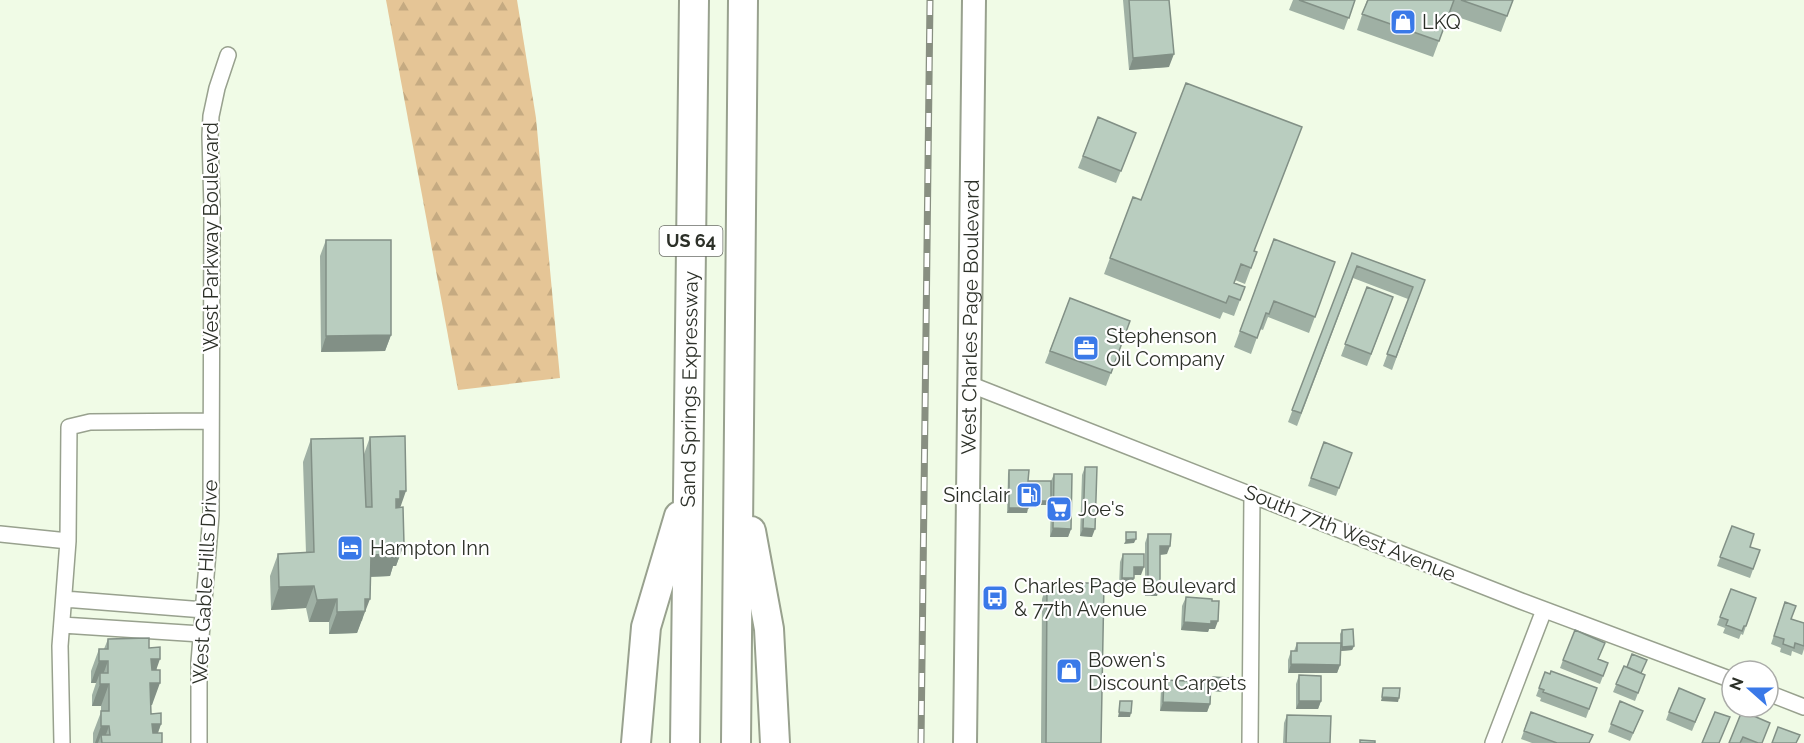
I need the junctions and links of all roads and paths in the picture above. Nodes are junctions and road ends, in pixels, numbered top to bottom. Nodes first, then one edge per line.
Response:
1 (694, 0) edge
2 (743, 0) edge
3 (974, 0) edge
4 (228, 55) dead end
5 (969, 384) junction
6 (211, 421) junction
7 (739, 467) junction
8 (688, 483) junction
9 (1252, 494) junction
10 (0, 534) edge
11 (68, 541) junction
12 (64, 599) junction
13 (204, 610) junction
14 (1544, 610) junction
15 (62, 625) junction
16 (201, 634) junction
17 (1720, 676) edge
18 (1780, 698) edge
19 (1804, 707) edge
20 (62, 743) edge
21 (199, 743) edge
22 (636, 743) edge
23 (685, 743) edge
24 (736, 743) edge
25 (775, 743) edge
26 (965, 743) edge
27 (1250, 743) edge
28 (1493, 743) edge

1 - 8 highway, Sand Springs Expressway / US 64
2 - 7 highway, US 64
3 - 5 main road, West Charles Page Boulevard
4 - 6 street, West Parkway Boulevard
5 - 9 street, South 77th West Avenue
5 - 26 main road, West Charles Page Boulevard
6 - 11 street
6 - 13 street, West Gable Hills Drive
7 - 24 highway, US 64
7 - 25 highway
8 - 22 highway
8 - 23 highway, Sand Springs Expressway / US 64
9 - 14 street, South 77th West Avenue
9 - 27 street
10 - 11 street
11 - 12 street
12 - 13 street
12 - 15 street
13 - 16 street, West Gable Hills Drive
14 - 17 street, South 77th West Avenue
14 - 28 street
15 - 16 street
15 - 20 street
16 - 21 street, West Gable Hills Drive
18 - 19 street

